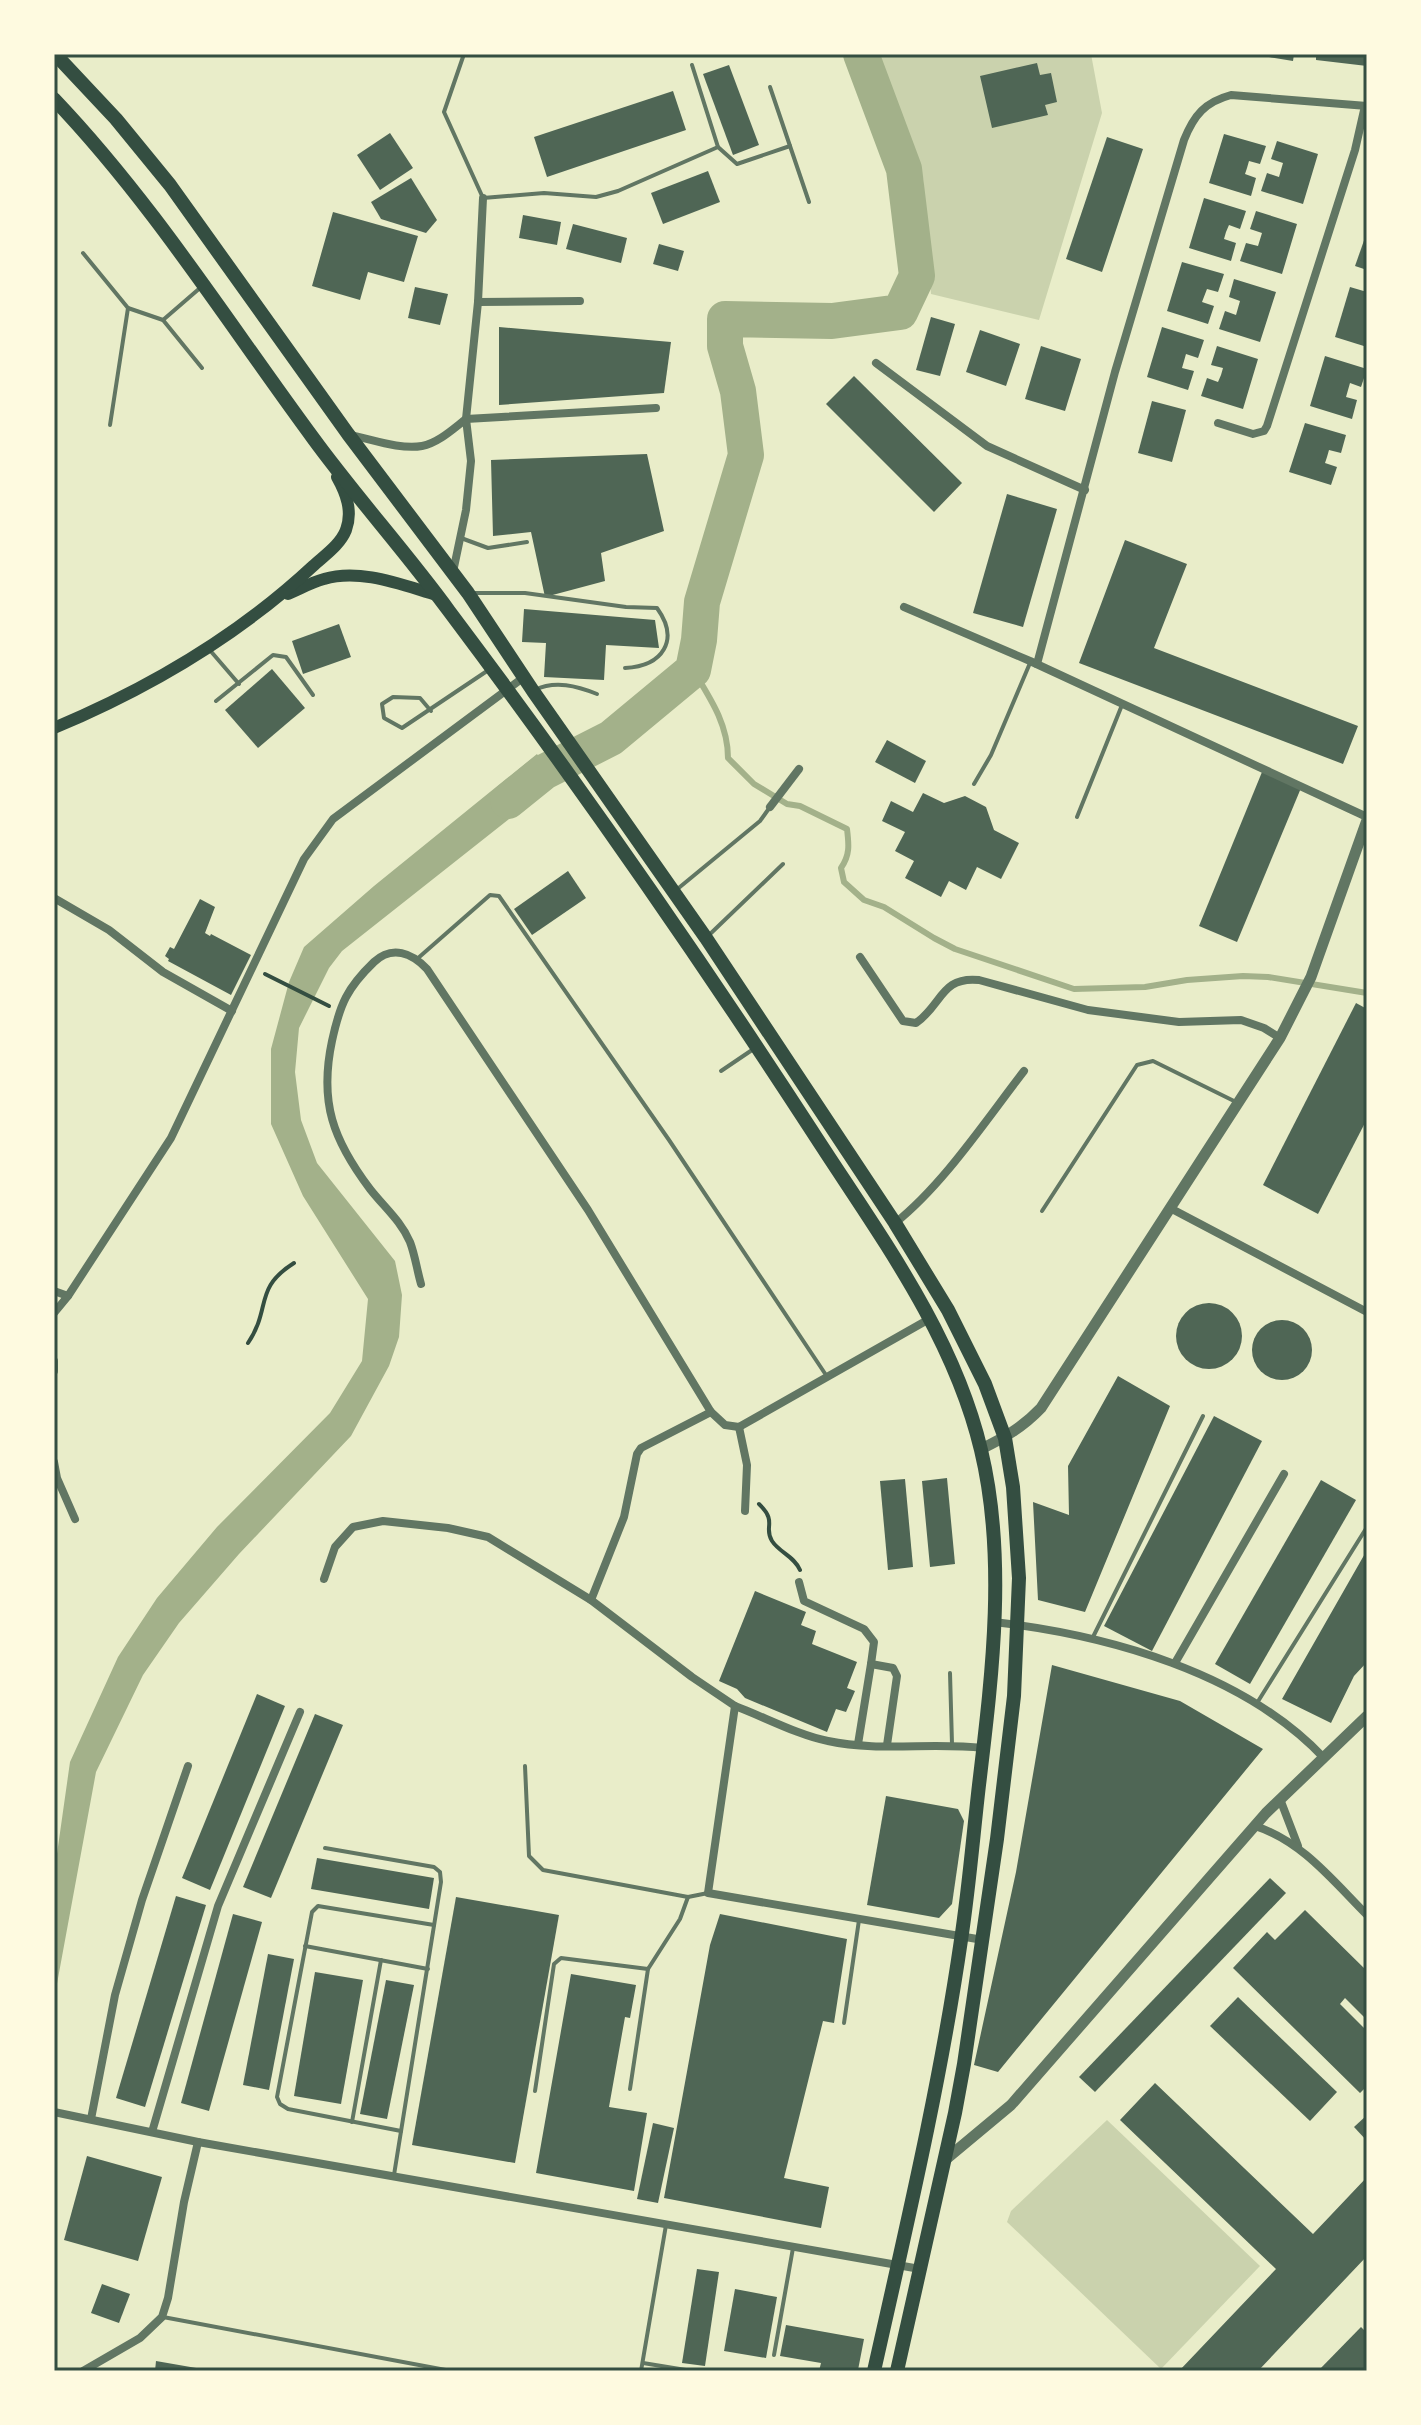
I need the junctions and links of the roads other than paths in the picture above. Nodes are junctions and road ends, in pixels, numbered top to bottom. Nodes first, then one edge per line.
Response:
1 (55, 54) edge
2 (464, 54) edge
3 (692, 65) dead end
4 (770, 87) dead end
5 (54, 99) edge
6 (1366, 106) edge
7 (790, 146) junction
8 (718, 147) junction
9 (483, 198) junction
10 (809, 202) dead end
11 (83, 253) dead end
12 (205, 284) junction
13 (580, 301) dead end
14 (478, 302) junction
15 (128, 308) junction
16 (163, 320) junction
17 (876, 363) dead end
18 (202, 368) dead end
19 (656, 408) dead end
20 (466, 419) junction
21 (1218, 423) dead end
22 (110, 425) dead end
23 (348, 434) junction
24 (314, 440) junction
25 (1085, 490) junction
26 (461, 538) junction
27 (527, 542) dead end
28 (453, 572) junction
29 (468, 593) junction
30 (437, 595) junction
31 (278, 599) junction
32 (904, 607) dead end
33 (207, 646) junction
34 (1034, 662) junction
35 (492, 668) junction
36 (625, 668) dead end
37 (524, 677) junction
38 (239, 684) junction
39 (508, 690) junction
40 (533, 691) junction
41 (597, 694) dead end
42 (313, 695) dead end
43 (216, 701) dead end
44 (1123, 703) junction
45 (431, 711) junction
46 (54, 728) edge
47 (799, 769) dead end
48 (974, 784) dead end
49 (770, 807) joint
50 (1077, 817) dead end
51 (1367, 818) edge
52 (783, 864) dead end
53 (673, 892) junction
54 (54, 898) edge
55 (706, 938) junction
56 (860, 957) dead end
57 (417, 959) junction
58 (232, 1011) junction
59 (1280, 1038) junction
60 (757, 1047) junction
61 (721, 1071) dead end
62 (1024, 1071) dead end
63 (1238, 1103) junction
64 (1170, 1208) junction
65 (1042, 1211) dead end
66 (895, 1223) junction
67 (421, 1284) dead end
68 (54, 1291) edge
69 (68, 1296) junction
70 (1367, 1312) edge
71 (54, 1313) edge
72 (931, 1318) junction
73 (54, 1361) edge
74 (54, 1371) edge
75 (827, 1377) junction
76 (711, 1412) junction
77 (1203, 1416) dead end
78 (739, 1427) junction
79 (1005, 1438) junction
80 (981, 1449) junction
81 (54, 1462) edge
82 (1284, 1474) dead end
83 (745, 1511) dead end
84 (75, 1519) dead end
85 (1367, 1527) edge
86 (324, 1579) dead end
87 (799, 1582) road end
88 (591, 1600) junction
89 (994, 1622) junction
90 (1018, 1625) junction
91 (1092, 1639) junction
92 (1175, 1663) junction
93 (871, 1664) junction
94 (950, 1673) dead end
95 (1257, 1703) junction
96 (735, 1706) junction
97 (300, 1712) dead end
98 (1367, 1716) edge
99 (858, 1744) junction
100 (952, 1744) junction
101 (887, 1745) junction
102 (983, 1748) junction
103 (1324, 1758) junction
104 (188, 1766) dead end
105 (525, 1766) dead end
106 (1280, 1799) junction
107 (1255, 1826) junction
108 (1298, 1847) junction
109 (325, 1848) dead end
110 (708, 1893) junction
111 (688, 1897) junction
112 (1367, 1915) edge
113 (859, 1920) junction
114 (434, 1925) junction
115 (962, 1938) junction
116 (983, 1940) junction
117 (305, 1946) junction
118 (381, 1960) junction
119 (428, 1969) junction
120 (648, 1969) junction
121 (844, 2023) dead end
122 (630, 2089) dead end
123 (535, 2091) dead end
124 (54, 2112) edge
125 (91, 2119) junction
126 (352, 2122) junction
127 (401, 2131) junction
128 (152, 2132) junction
129 (198, 2142) junction
130 (945, 2160) junction
131 (394, 2176) junction
132 (667, 2223) junction
133 (794, 2245) junction
134 (898, 2265) junction
135 (920, 2269) junction
136 (162, 2317) junction
137 (774, 2355) dead end
138 (643, 2363) junction
139 (83, 2371) edge
140 (451, 2371) edge
141 (641, 2371) edge
142 (692, 2371) edge
143 (874, 2371) edge
144 (897, 2371) edge

1 - 23 main road
2 - 9 lane
3 - 8 lane
4 - 7 lane
5 - 12 main road
6 - 21 street
6 - 25 street
7 - 8 lane
7 - 10 lane
8 - 9 lane
9 - 14 street
11 - 15 lane
12 - 16 lane
12 - 24 main road
13 - 14 street
14 - 20 street
15 - 16 lane
15 - 22 lane
16 - 18 lane
17 - 25 street
19 - 20 street
20 - 23 street
20 - 26 street
23 - 28 main road
24 - 30 main road
24 - 31 main road
25 - 34 street
26 - 27 lane
26 - 28 street
28 - 29 main road
29 - 36 lane
29 - 37 main road
30 - 31 main road
30 - 35 main road
31 - 33 main road
32 - 34 street
33 - 38 lane
33 - 46 main road
34 - 44 street
34 - 48 lane
35 - 39 main road
35 - 45 lane
37 - 39 street
37 - 40 main road
38 - 42 lane
38 - 43 lane
39 - 58 street
39 - 60 main road
40 - 41 lane
40 - 53 main road
44 - 50 lane
44 - 51 street
45 - 45 lane
47 - 49 street
49 - 53 lane
51 - 59 street
52 - 55 lane
53 - 55 main road
54 - 58 street
55 - 66 main road
56 - 59 street
57 - 67 street
57 - 75 lane
57 - 76 street
58 - 69 street
59 - 63 street
60 - 61 lane
60 - 72 main road
62 - 66 street
63 - 64 street
63 - 65 lane
64 - 70 street
64 - 79 street
66 - 79 main road
68 - 69 street
69 - 71 street
72 - 75 street
72 - 80 main road
73 - 74 street
75 - 78 street
76 - 78 street
76 - 88 street
77 - 91 lane
78 - 83 street
79 - 80 street
79 - 90 main road
80 - 89 main road
81 - 84 street
82 - 92 street
85 - 95 lane
86 - 88 street
87 - 93 street
88 - 96 street
89 - 90 street
89 - 102 main road
90 - 91 street
90 - 116 main road
91 - 92 street
92 - 95 street
93 - 99 street
93 - 101 street
94 - 100 lane
95 - 103 street
96 - 99 street
96 - 110 street
97 - 128 street
98 - 103 street
99 - 101 street
100 - 101 street
100 - 102 street
102 - 115 main road
103 - 106 street
104 - 125 street
105 - 111 lane
106 - 107 street
106 - 108 street
107 - 108 street
107 - 130 street
108 - 112 street
109 - 114 lane
110 - 111 lane
110 - 113 street
111 - 120 lane
113 - 115 street
113 - 121 lane
114 - 117 lane
114 - 119 lane
115 - 116 street
115 - 134 main road
116 - 130 main road
117 - 118 lane
117 - 126 lane
118 - 119 lane
118 - 126 lane
119 - 127 lane
120 - 122 lane
120 - 123 lane
124 - 125 street
125 - 128 street
126 - 127 lane
127 - 131 lane
128 - 129 street
129 - 131 street
129 - 136 street
130 - 135 main road
131 - 132 street
132 - 133 street
132 - 138 lane
133 - 134 street
133 - 137 lane
134 - 135 street
134 - 143 main road
135 - 144 main road
136 - 139 street
136 - 140 lane
138 - 141 lane
138 - 142 lane

